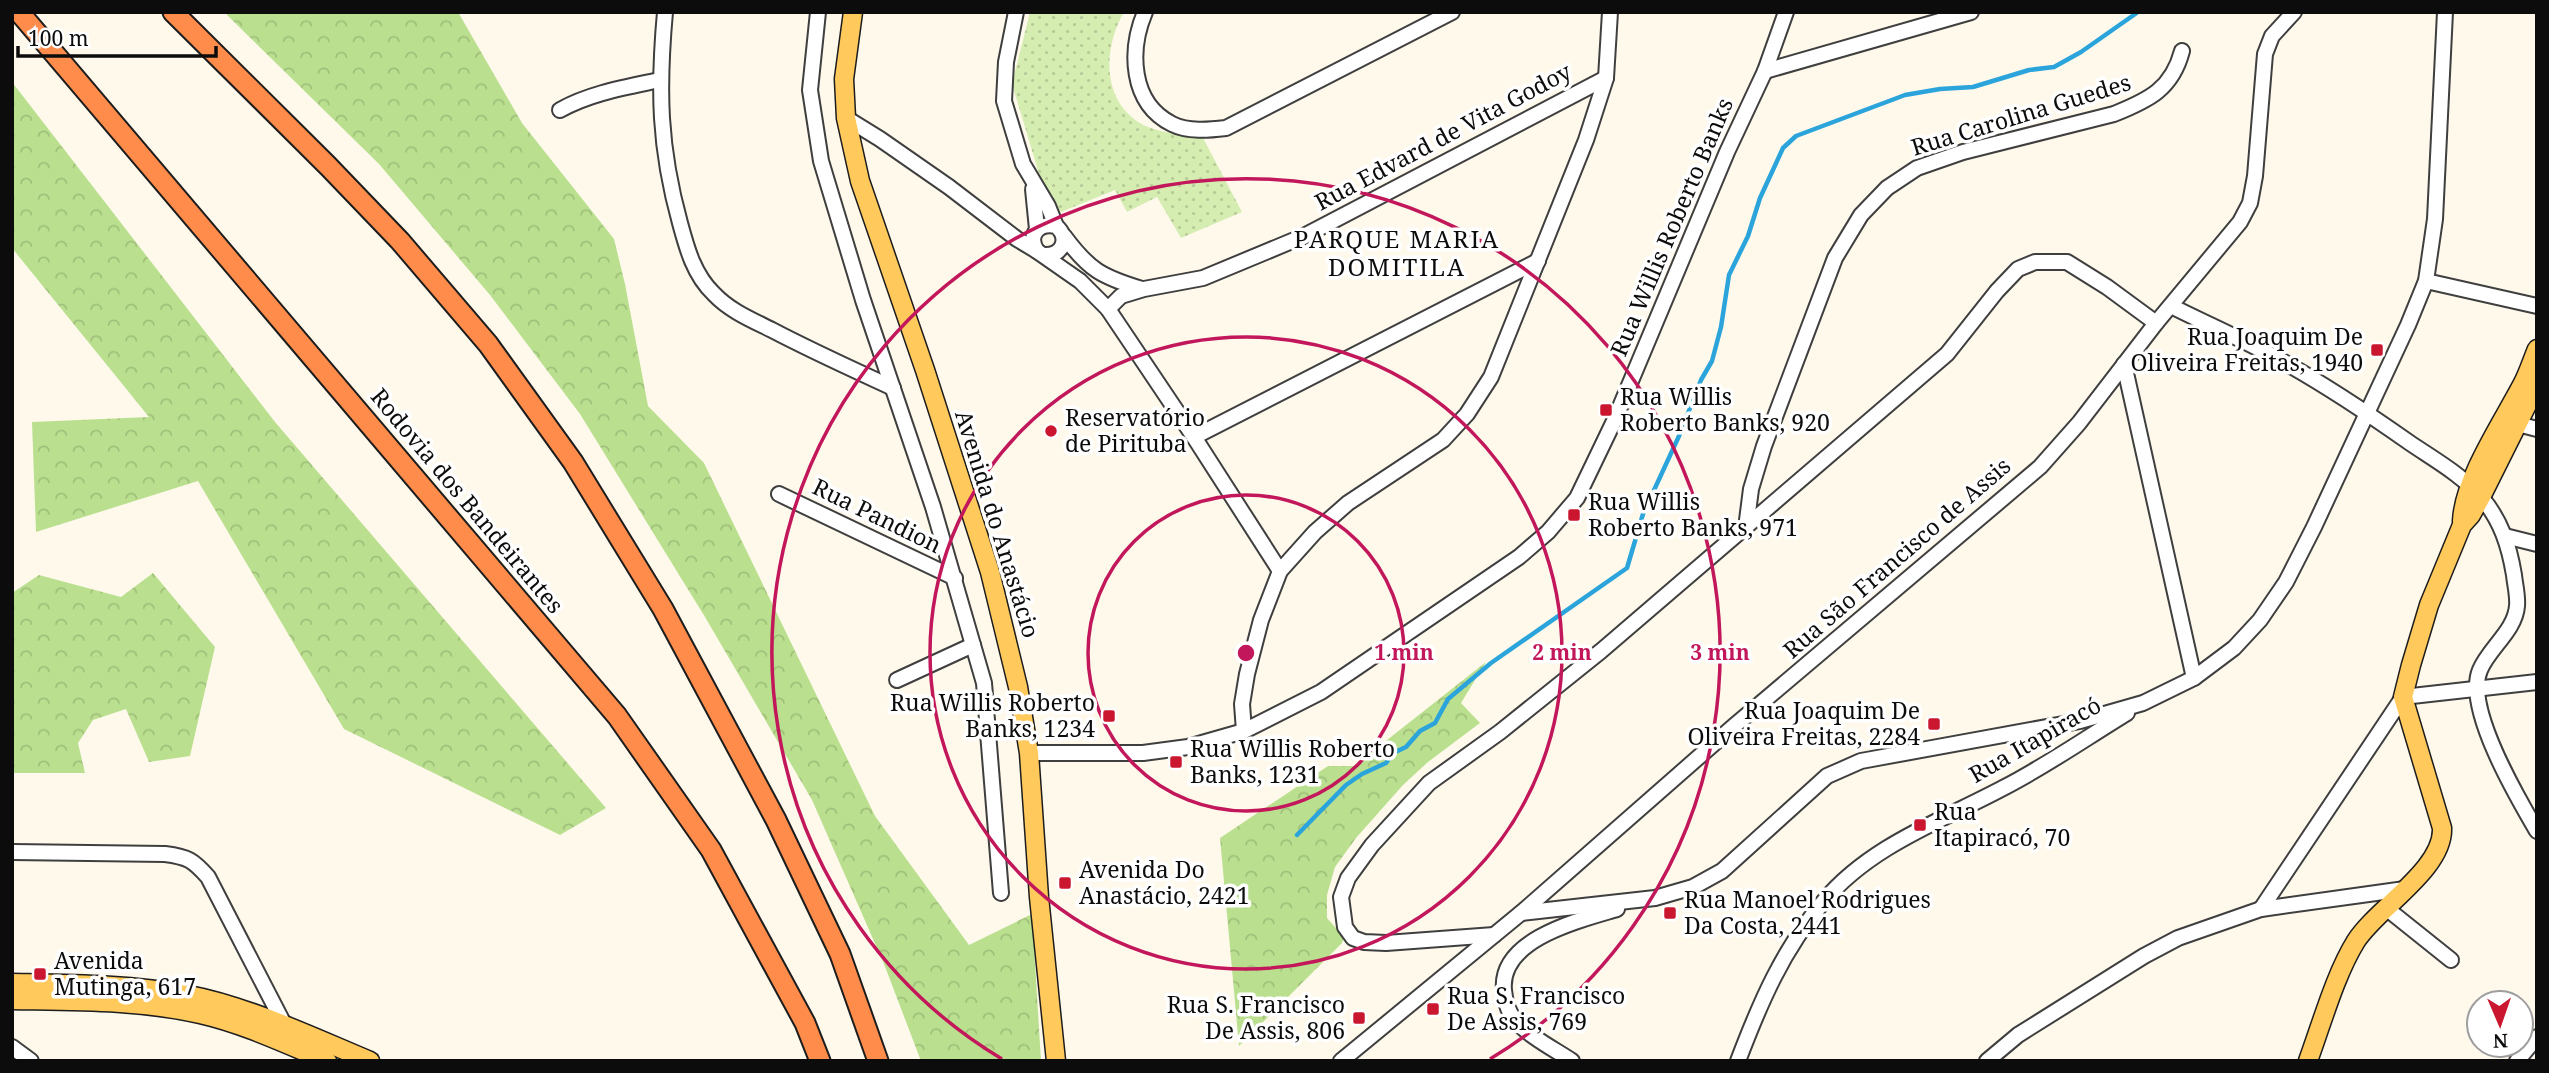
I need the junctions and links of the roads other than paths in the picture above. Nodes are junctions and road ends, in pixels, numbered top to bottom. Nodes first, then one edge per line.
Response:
1 (19, 12) edge
2 (173, 12) edge
3 (665, 12) edge
4 (818, 12) edge
5 (853, 12) edge
6 (1016, 12) edge
7 (1145, 12) edge
8 (1452, 12) edge
9 (1610, 12) edge
10 (1786, 12) edge
11 (1971, 12) edge
12 (2294, 12) edge
13 (2445, 12) edge
14 (2182, 51) dead end
15 (1765, 71) junction
16 (1606, 78) junction
17 (660, 80) junction
18 (560, 110) dead end
19 (846, 118) junction
20 (1032, 181) junction
21 (1001, 225) junction
22 (1036, 231) junction
23 (1060, 231) junction
24 (1041, 253) junction
25 (1538, 261) junction
26 (1093, 270) junction
27 (2426, 281) junction
28 (1144, 289) junction
29 (1096, 295) junction
30 (2171, 306) junction
31 (2537, 306) edge
32 (1108, 309) junction
33 (2156, 323) junction
34 (2537, 349) edge
35 (2124, 364) junction
36 (2537, 386) edge
37 (893, 388) junction
38 (2368, 413) junction
39 (2509, 422) junction
40 (2537, 429) edge
41 (1194, 438) junction
42 (2476, 492) junction
43 (779, 494) dead end
44 (1746, 528) junction
45 (2505, 536) junction
46 (2537, 544) edge
47 (1280, 571) junction
48 (955, 578) junction
49 (974, 645) junction
50 (2194, 678) junction
51 (897, 680) dead end
52 (2537, 682) edge
53 (2475, 688) junction
54 (2403, 697) junction
55 (2143, 703) junction
56 (1244, 731) junction
57 (1028, 753) junction
58 (2537, 831) edge
59 (12, 852) edge
60 (2405, 889) junction
61 (1001, 893) dead end
62 (1655, 898) junction
63 (2386, 908) junction
64 (2261, 909) junction
65 (1521, 913) junction
66 (1494, 935) junction
67 (2451, 960) dead end
68 (12, 983) edge
69 (12, 1000) edge
70 (286, 1027) junction
71 (2537, 1037) edge
72 (12, 1047) edge
73 (303, 1056) edge
74 (31, 1061) edge
75 (327, 1061) edge
76 (370, 1061) edge
77 (820, 1061) edge
78 (878, 1061) edge
79 (1056, 1061) edge
80 (1341, 1061) edge
81 (1572, 1061) edge
82 (1738, 1061) edge
83 (1987, 1061) edge
84 (2308, 1061) edge
85 (2517, 1061) edge

1 - 77 highway, Rodovia dos Bandeirantes
2 - 78 highway
3 - 17 street
4 - 37 street
5 - 19 main road, Avenida do Anastácio
6 - 20 street
7 - 8 street
9 - 16 street
10 - 15 street, Rua Willis Roberto Banks
11 - 15 street
12 - 30 street, Rua São Francisco de Assis
13 - 27 street
14 - 44 street, Rua Carolina Guedes
15 - 56 street, Rua Willis Roberto Banks
16 - 25 street
16 - 28 street, Rua Edvard de Vita Godoy
17 - 18 street
17 - 37 street
19 - 21 street
19 - 57 main road, Avenida do Anastácio
20 - 22 street
20 - 23 street, Rua Edvard de Vita Godoy
21 - 22 street
21 - 24 street
22 - 23 street
22 - 24 street
23 - 24 street
23 - 26 street, Rua Edvard de Vita Godoy
24 - 29 street
25 - 41 street
25 - 47 street
26 - 28 street, Rua Edvard de Vita Godoy
26 - 29 street
27 - 31 street
27 - 38 street
28 - 32 street, Rua Edvard de Vita Godoy
29 - 32 street
30 - 33 street, Rua São Francisco de Assis
30 - 38 street
32 - 41 street
33 - 35 street, Rua São Francisco de Assis
33 - 44 street
34 - 39 main road
35 - 50 street
35 - 65 street, Rua São Francisco de Assis
36 - 39 main road
37 - 48 street
38 - 42 street
38 - 50 street
39 - 40 street
39 - 42 main road
41 - 47 street
42 - 45 street
42 - 54 main road
43 - 48 street, Rua Pandion
44 - 66 street
45 - 46 street
45 - 53 street
47 - 56 street
48 - 49 street
49 - 51 street
49 - 61 street
50 - 55 street
52 - 53 street
53 - 54 street
53 - 58 street
54 - 60 main road
54 - 64 street
55 - 62 street
55 - 82 street, Rua Itapiracó
56 - 57 street, Rua Willis Roberto Banks
57 - 79 main road, Avenida do Anastácio
59 - 70 street
60 - 63 main road
60 - 64 street
62 - 65 street
62 - 81 street
63 - 67 street
63 - 84 main road
64 - 83 street
65 - 66 street, Rua São Francisco de Assis
66 - 80 street, Rua São Francisco de Assis
68 - 70 main road
69 - 73 main road
70 - 73 street
70 - 76 main road
71 - 85 street
72 - 74 street
73 - 75 main road

